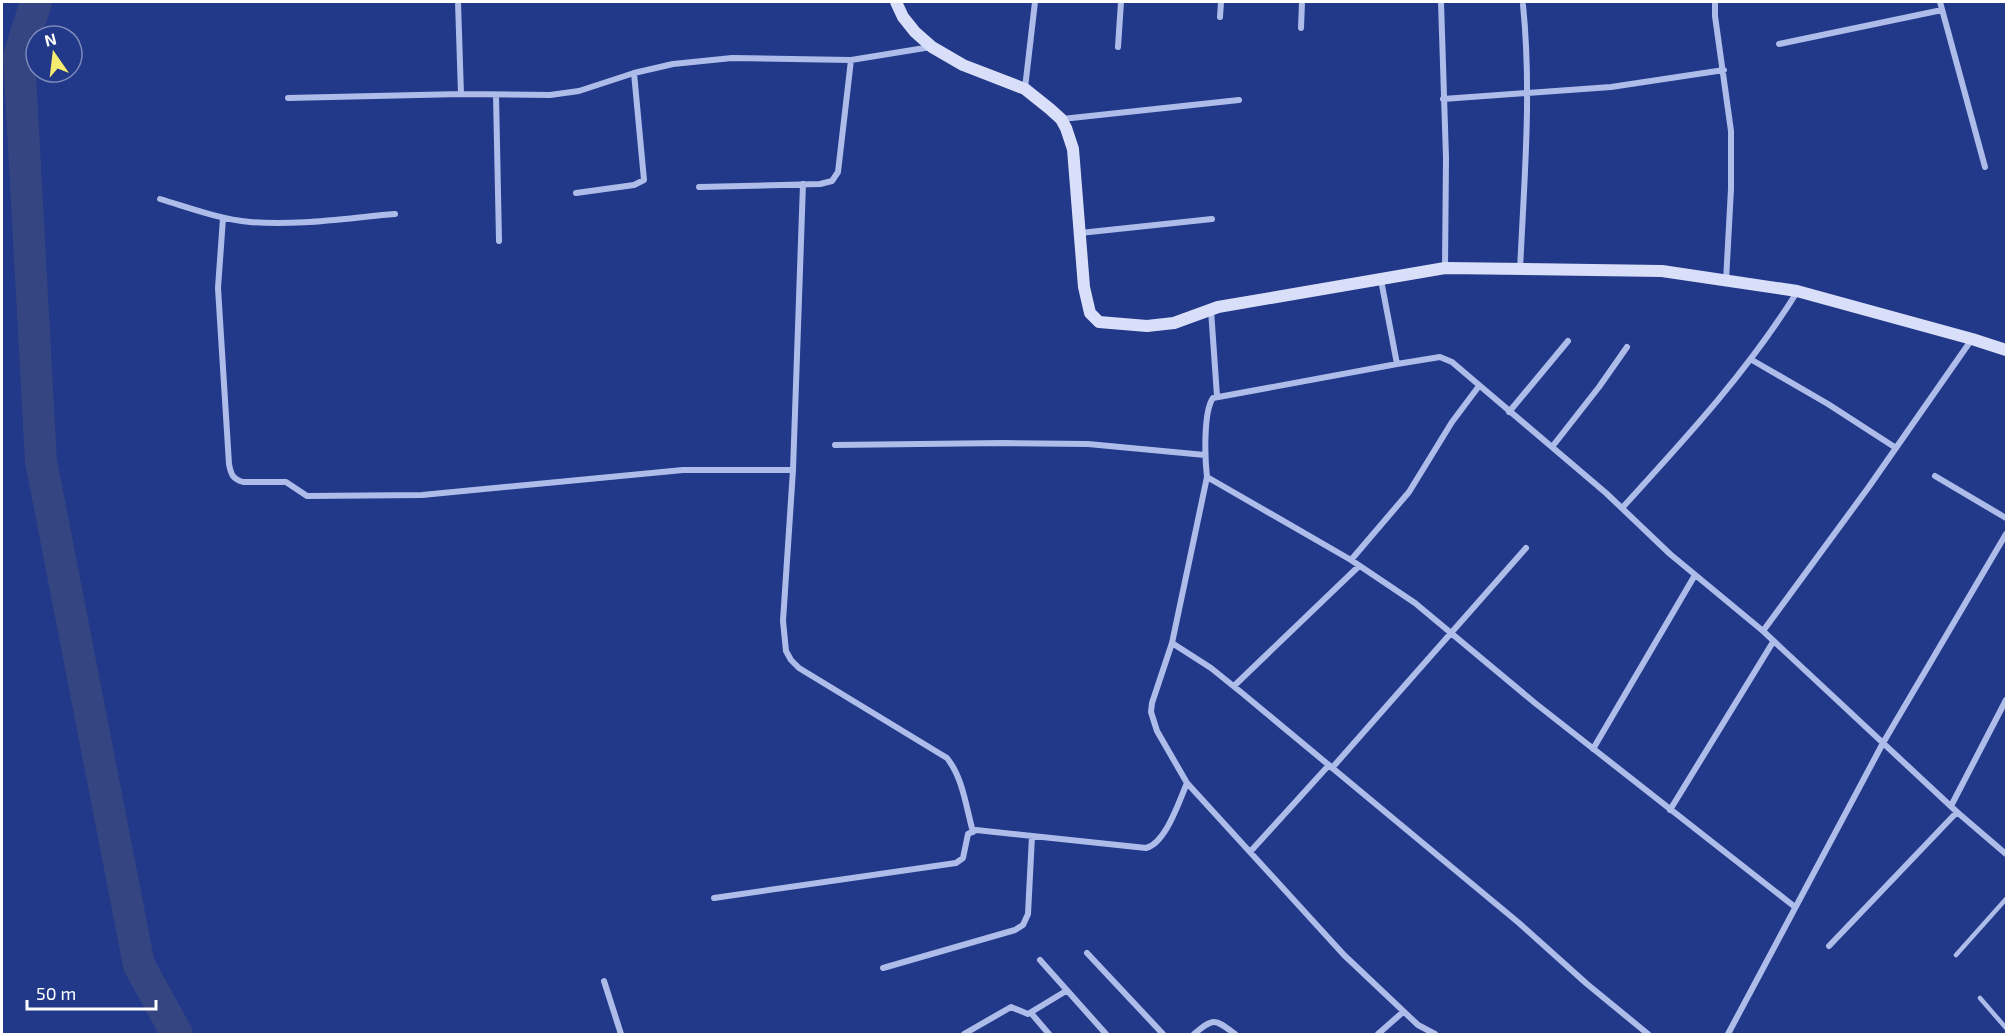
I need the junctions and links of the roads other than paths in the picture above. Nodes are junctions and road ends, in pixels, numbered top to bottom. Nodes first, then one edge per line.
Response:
1 (458, 2) edge
2 (896, 2) edge
3 (1035, 2) edge
4 (1121, 2) edge
5 (1221, 2) edge
6 (1302, 2) edge
7 (1441, 2) edge
8 (1715, 2) edge
9 (1940, 2) edge
10 (1523, 5) dead end
11 (1942, 10) junction
12 (1220, 16) dead end
13 (1301, 28) dead end
14 (1779, 44) dead end
15 (932, 47) junction
16 (1118, 47) dead end
17 (851, 60) junction
18 (1724, 70) junction
19 (634, 73) junction
20 (1024, 89) junction
21 (1527, 93) junction
22 (461, 94) junction
23 (496, 95) junction
24 (288, 98) dead end
25 (1443, 99) junction
26 (1239, 100) dead end
27 (1061, 119) junction
28 (1984, 166) dead end
29 (803, 184) junction
30 (699, 187) dead end
31 (576, 193) dead end
32 (160, 199) dead end
33 (394, 214) dead end
34 (223, 218) junction
35 (1212, 219) dead end
36 (1080, 233) junction
37 (500, 241) dead end
38 (1445, 268) junction
39 (1520, 270) junction
40 (1381, 279) junction
41 (1726, 281) junction
42 (1797, 291) junction
43 (1211, 310) junction
44 (1972, 339) junction
45 (1568, 341) dead end
46 (1627, 347) dead end
47 (2007, 350) edge
48 (1752, 360) junction
49 (1397, 364) junction
50 (1479, 386) junction
51 (1216, 396) junction
52 (1509, 412) junction
53 (835, 445) dead end
54 (1551, 447) junction
55 (1896, 448) junction
56 (1205, 456) junction
57 (793, 470) junction
58 (1935, 476) dead end
59 (1207, 477) junction
60 (1622, 508) junction
61 (2007, 518) edge
62 (2007, 534) edge
63 (1526, 548) dead end
64 (1351, 560) junction
65 (1359, 566) junction
66 (1695, 575) junction
67 (1763, 631) junction
68 (1452, 633) junction
69 (1773, 642) junction
70 (1172, 643) junction
71 (1234, 686) junction
72 (2007, 699) edge
73 (1883, 743) junction
74 (1593, 749) junction
75 (1330, 766) junction
76 (1188, 783) junction
77 (1951, 806) junction
78 (1670, 810) junction
79 (1957, 812) junction
80 (973, 832) junction
81 (1032, 836) junction
82 (1250, 852) junction
83 (2007, 854) edge
84 (714, 898) dead end
85 (2007, 899) edge
86 (1795, 907) junction
87 (1829, 946) dead end
88 (1087, 953) dead end
89 (1956, 955) dead end
90 (1040, 960) dead end
91 (883, 968) dead end
92 (604, 981) dead end
93 (1066, 991) junction
94 (1980, 998) dead end
95 (1403, 1012) junction
96 (1031, 1013) junction
97 (2007, 1028) edge
98 (621, 1035) edge
99 (964, 1035) edge
100 (1049, 1035) edge
101 (1106, 1035) edge
102 (1163, 1035) edge
103 (1194, 1035) edge
104 (1235, 1035) edge
105 (1378, 1035) edge
106 (1435, 1035) edge
107 (1648, 1035) edge
108 (1728, 1035) edge

1 - 22 street
2 - 15 street
3 - 20 street
4 - 16 street
5 - 12 street
6 - 13 street
7 - 25 street
8 - 18 street
9 - 11 street
10 - 21 street
11 - 14 street
11 - 28 street
15 - 17 street
15 - 20 street
17 - 19 street
17 - 29 street
18 - 21 street
18 - 41 street
19 - 23 street
19 - 31 street
20 - 27 street
21 - 25 street
21 - 39 street
22 - 23 street
22 - 24 street
23 - 37 street
25 - 38 street
26 - 27 street
27 - 36 street
29 - 30 street
29 - 57 street
32 - 34 street
33 - 34 street
34 - 57 street
35 - 36 street
36 - 43 street
38 - 39 street
38 - 40 street
39 - 41 street
40 - 43 street
40 - 49 street
41 - 42 street
42 - 44 street
42 - 48 street
43 - 51 street
44 - 47 street
44 - 55 street
45 - 52 street
46 - 54 street
48 - 55 street
48 - 60 street
49 - 50 street
49 - 51 street
50 - 52 street
50 - 64 street
51 - 56 street
52 - 54 street
53 - 56 street
54 - 60 street
55 - 67 street
56 - 59 street
57 - 80 street
58 - 61 street
59 - 64 street
59 - 70 street
60 - 66 street
62 - 73 street
63 - 68 street
64 - 65 street
65 - 68 street
65 - 71 street
66 - 67 street
66 - 74 street
67 - 69 street
68 - 74 street
68 - 75 street
69 - 73 street
69 - 78 street
70 - 71 street
70 - 76 street
71 - 75 street
72 - 77 street
73 - 77 street
73 - 86 street
74 - 78 street
75 - 82 street
75 - 107 street
76 - 81 street
76 - 82 street
77 - 79 street
78 - 86 street
79 - 83 street
79 - 87 street
80 - 81 street
80 - 84 street
81 - 91 street
82 - 95 street
85 - 89 lane
86 - 108 street
88 - 102 street
90 - 93 street
92 - 98 street
93 - 96 street
93 - 101 street
94 - 97 lane
95 - 105 street
95 - 106 street
96 - 99 street
96 - 100 street
103 - 104 street

